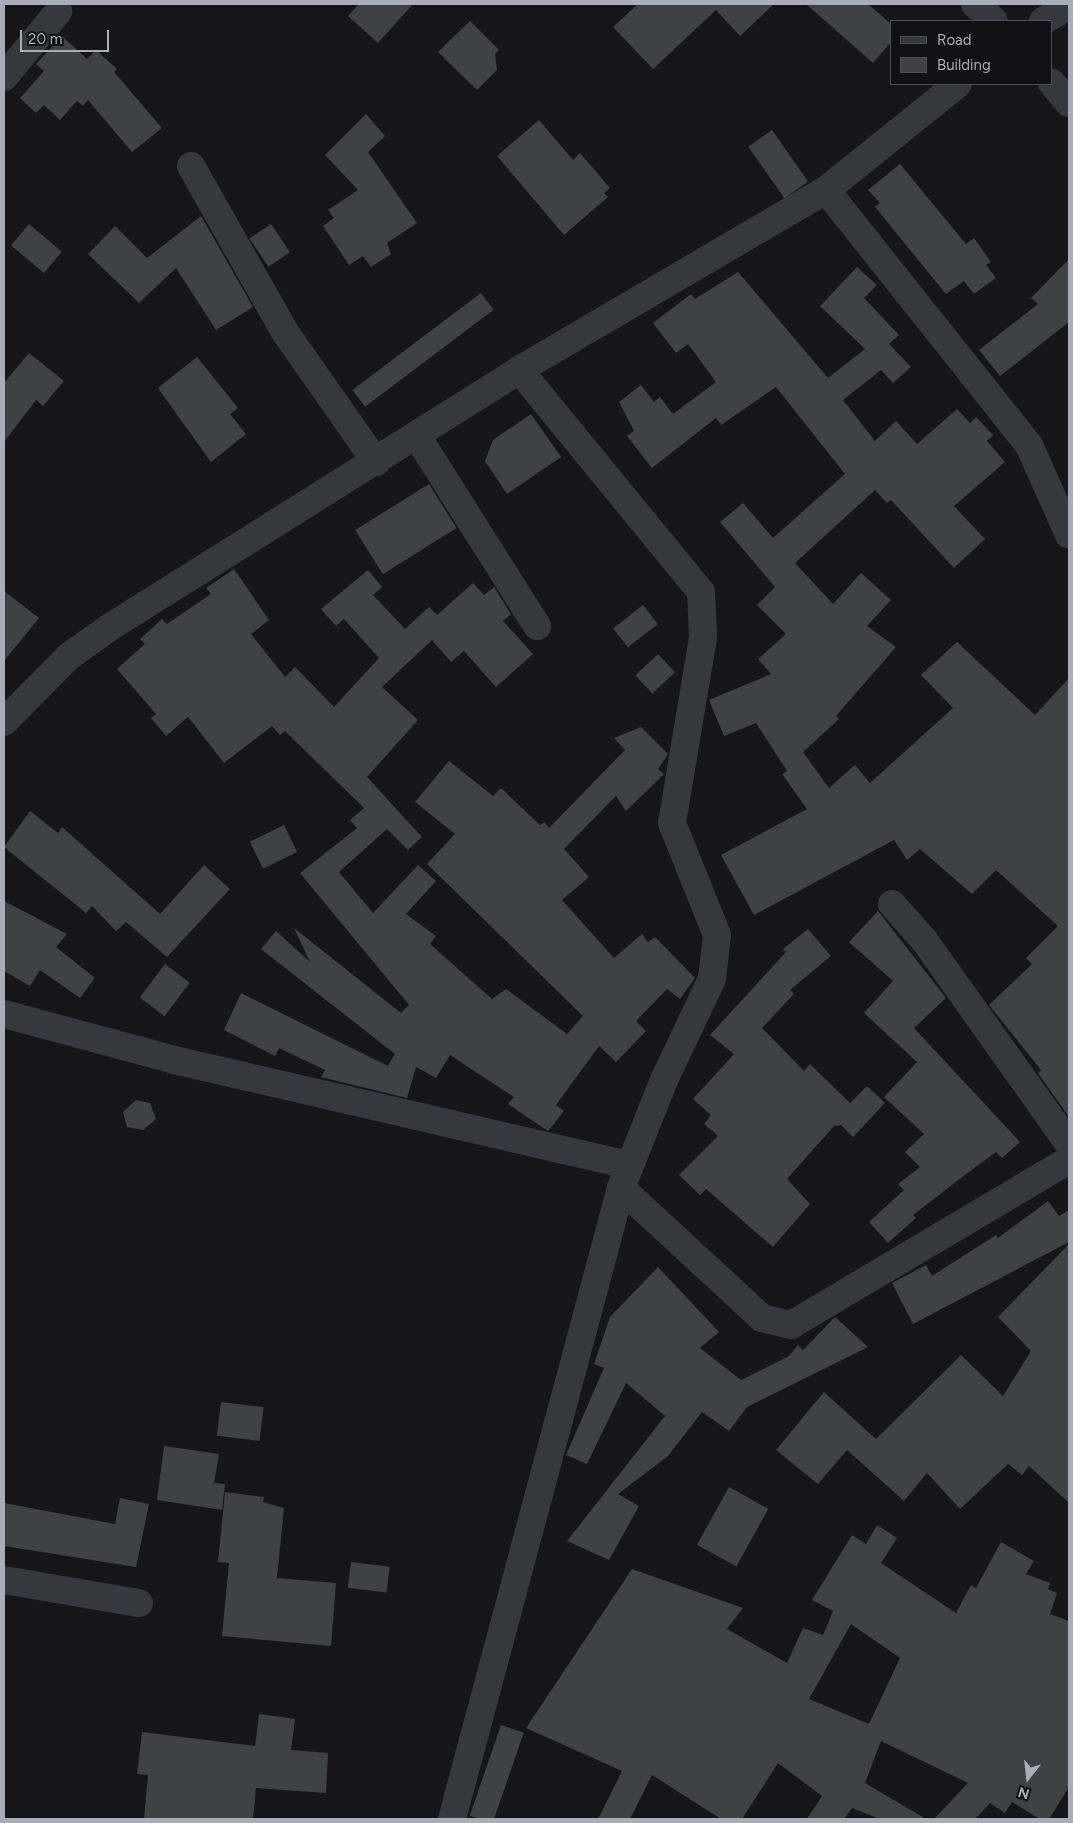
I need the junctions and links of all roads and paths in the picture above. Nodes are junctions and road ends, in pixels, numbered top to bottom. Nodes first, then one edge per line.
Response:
1 (976, 4) edge
2 (1069, 6) edge
3 (58, 12) dead end
4 (993, 20) edge
5 (1045, 20) edge
6 (4, 77) edge
7 (1053, 84) edge
8 (957, 85) edge
9 (1069, 103) edge
10 (191, 166) dead end
11 (826, 190) junction
12 (520, 370) junction
13 (417, 436) junction
14 (376, 462) junction
15 (1069, 535) edge
16 (537, 626) dead end
17 (4, 722) edge
18 (892, 904) dead end
19 (4, 1014) edge
20 (1069, 1144) edge
21 (1069, 1160) edge
22 (625, 1177) junction
23 (4, 1580) edge
24 (139, 1603) dead end
25 (452, 1819) edge

1 - 4 street
2 - 5 street
3 - 6 street
7 - 9 street
8 - 11 street
10 - 14 street
11 - 12 street
11 - 15 street
12 - 13 street
12 - 22 street
13 - 14 street
13 - 16 street
14 - 17 street
18 - 20 street
19 - 22 street
21 - 22 street
22 - 25 street
23 - 24 street

